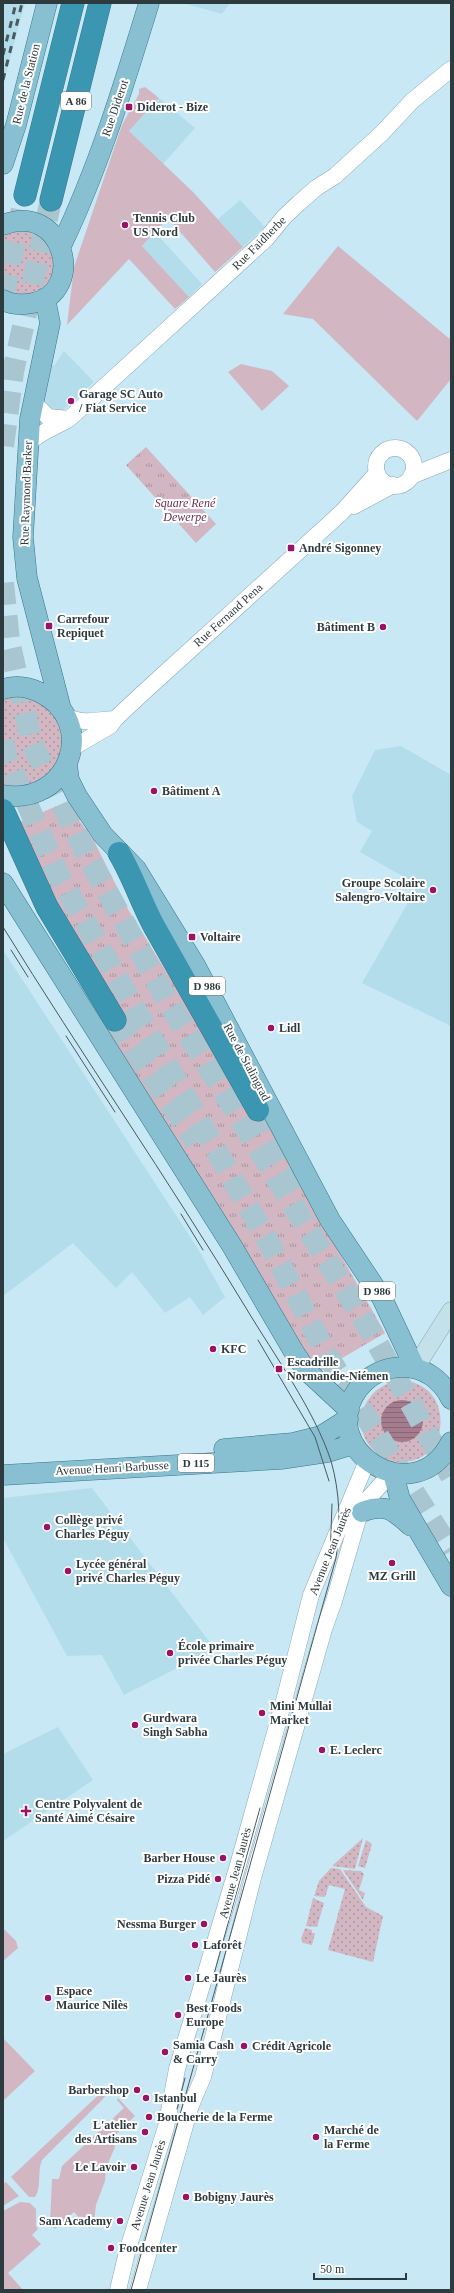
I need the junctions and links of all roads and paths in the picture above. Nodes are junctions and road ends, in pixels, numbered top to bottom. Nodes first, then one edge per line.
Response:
1 (46, 3) edge
2 (73, 3) edge
3 (100, 3) edge
4 (149, 3) edge
5 (448, 71) edge
6 (3, 164) edge
7 (25, 195) tunnel mouth
8 (51, 200) tunnel mouth
9 (77, 211) junction
10 (3, 225) edge
11 (42, 226) junction
12 (60, 246) junction
13 (45, 298) junction
14 (3, 300) edge
15 (34, 403) junction
16 (69, 419) junction
17 (28, 444) junction
18 (451, 456) edge
19 (412, 459) junction
20 (451, 460) edge
21 (377, 473) junction
22 (411, 476) junction
23 (393, 486) junction
24 (342, 512) junction
25 (3, 689) edge
26 (63, 712) junction
27 (115, 718) junction
28 (69, 756) junction
29 (3, 795) edge
30 (3, 810) edge
31 (119, 853) junction
32 (3, 883) edge
33 (115, 1020) tunnel mouth
34 (258, 1110) tunnel mouth
35 (451, 1311) edge
36 (422, 1371) junction
37 (451, 1399) edge
38 (349, 1415) junction
39 (451, 1442) edge
40 (354, 1444) junction
41 (367, 1461) junction
42 (36, 1472) junction
43 (390, 1473) junction
44 (3, 1475) edge
45 (362, 1512) junction
46 (421, 1535) junction
47 (451, 1586) edge
48 (118, 2290) edge
49 (138, 2290) edge

1 - 6 main road, Rue de la Station
2 - 7 highway, A 86
3 - 8 highway, A 86
4 - 9 main road, Rue Diderot
5 - 16 street, Rue Faidherbe
9 - 11 main road
9 - 12 main road, Rue Diderot
10 - 11 main road
11 - 12 main road
12 - 13 main road
13 - 14 main road
13 - 15 main road, Rue Raymond Barker
15 - 16 street
15 - 17 main road, Rue Raymond Barker
16 - 17 street, Rue Faidherbe
17 - 26 main road, Rue Raymond Barker
18 - 19 street
19 - 21 street
19 - 22 street
20 - 22 street
21 - 23 street
21 - 24 street, Rue Fernand Pena
22 - 23 street
23 - 24 street, Rue Fernand Pena
24 - 27 street, Rue Fernand Pena
25 - 26 main road
26 - 27 street
26 - 28 main road, Rue Raymond Barker
27 - 28 street, Rue Fernand Pena
28 - 29 main road
28 - 31 main road, Rue de Stalingrad / D 986
30 - 33 highway
31 - 34 highway
31 - 36 main road, Rue de Stalingrad / D 986
32 - 38 main road
35 - 36 main road
36 - 37 main road
36 - 38 main road
38 - 40 main road
38 - 42 main road, Avenue Henri Barbusse / D 115
39 - 43 main road
40 - 41 main road
40 - 42 main road, Avenue Henri Barbusse / D 115
41 - 43 main road
41 - 48 street, Avenue Jean Jaurès
42 - 44 main road, Avenue Henri Barbusse / D 115
43 - 45 street, Avenue Jean Jaurès
43 - 46 main road
45 - 46 main road
45 - 49 street, Avenue Jean Jaurès
46 - 47 main road

